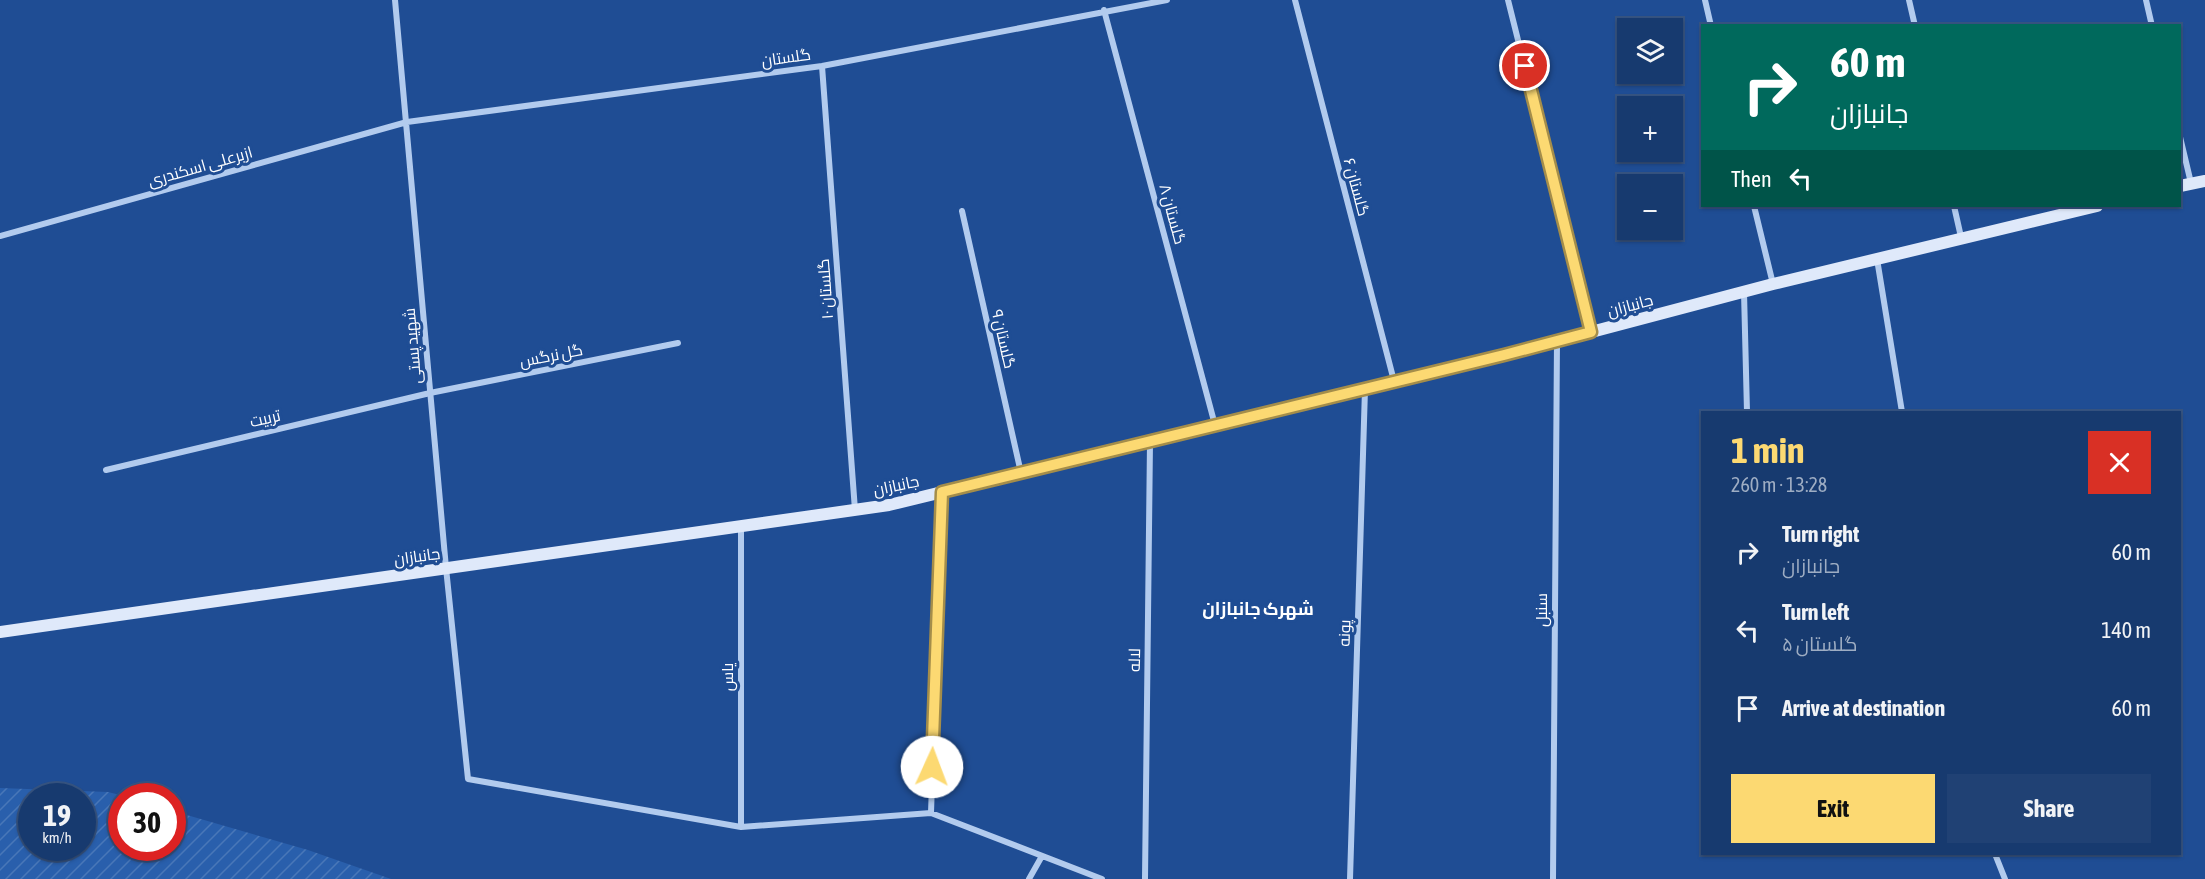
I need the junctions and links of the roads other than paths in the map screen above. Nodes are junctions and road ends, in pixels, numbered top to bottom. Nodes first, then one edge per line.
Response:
1 (395, 0) edge
2 (1167, 0) edge
3 (1294, 0) edge
4 (1509, 0) edge
5 (1705, 0) edge
6 (1909, 0) edge
7 (2146, 0) edge
8 (1104, 10) junction
9 (1711, 24) edge
10 (1915, 24) edge
11 (2152, 24) edge
12 (822, 66) junction
13 (407, 122) junction
14 (2181, 147) edge
15 (2205, 181) edge
16 (2185, 185) edge
17 (1754, 207) edge
18 (1954, 207) edge
19 (2093, 207) edge
20 (962, 211) dead end
21 (0, 236) edge
22 (1961, 237) junction
23 (1877, 258) junction
24 (1773, 284) junction
25 (1744, 292) junction
26 (1591, 332) junction
27 (1557, 341) junction
28 (678, 343) dead end
29 (1394, 381) junction
30 (1365, 388) junction
31 (430, 393) junction
32 (1747, 411) edge
33 (1902, 411) edge
34 (1215, 425) junction
35 (1150, 441) junction
36 (106, 470) dead end
37 (1021, 472) junction
38 (942, 492) junction
39 (855, 510) junction
40 (741, 526) junction
41 (446, 568) junction
42 (0, 632) edge
43 (931, 813) junction
44 (741, 827) junction
45 (1995, 855) edge
46 (1042, 856) junction
47 (1029, 879) edge
48 (1102, 879) edge
49 (1145, 879) edge
50 (1350, 879) edge
51 (1553, 879) edge
52 (2004, 879) edge

1 - 13 street, شهید پستی
2 - 8 street, گلستان
3 - 29 street, گلستان ۶
4 - 26 street
5 - 9 street
6 - 10 street
7 - 11 street
8 - 12 street, گلستان
8 - 34 street, گلستان ۸
12 - 13 street, گلستان
12 - 39 street, گلستان ۱۰
13 - 21 street, ازبرعلی اسکندری
13 - 31 street, شهید پستی
14 - 16 street
15 - 16 street
17 - 24 street
18 - 22 street
19 - 22 street, جانبازان
20 - 37 street, گلستان ۹
22 - 23 street, جانبازان
23 - 24 street, جانبازان
23 - 33 street
24 - 25 street, جانبازان
25 - 26 street, جانبازان
25 - 32 street
26 - 27 street, جانبازان
27 - 29 street, جانبازان
27 - 51 street, سنبل
28 - 31 street, گل نرگس
29 - 30 street, جانبازان
30 - 34 street, جانبازان
30 - 50 street, پونه
31 - 36 street, تربیت
31 - 41 street, شهید پستی
34 - 35 street, جانبازان
35 - 37 street, جانبازان
35 - 49 street, لاله
37 - 38 street, جانبازان
38 - 39 street, جانبازان
38 - 43 street
39 - 40 street, جانبازان
40 - 41 street, جانبازان
40 - 44 street, یاس
41 - 42 street, جانبازان
41 - 44 street, شهید پستی
43 - 44 street
43 - 46 street
45 - 52 street
46 - 47 street
46 - 48 street

